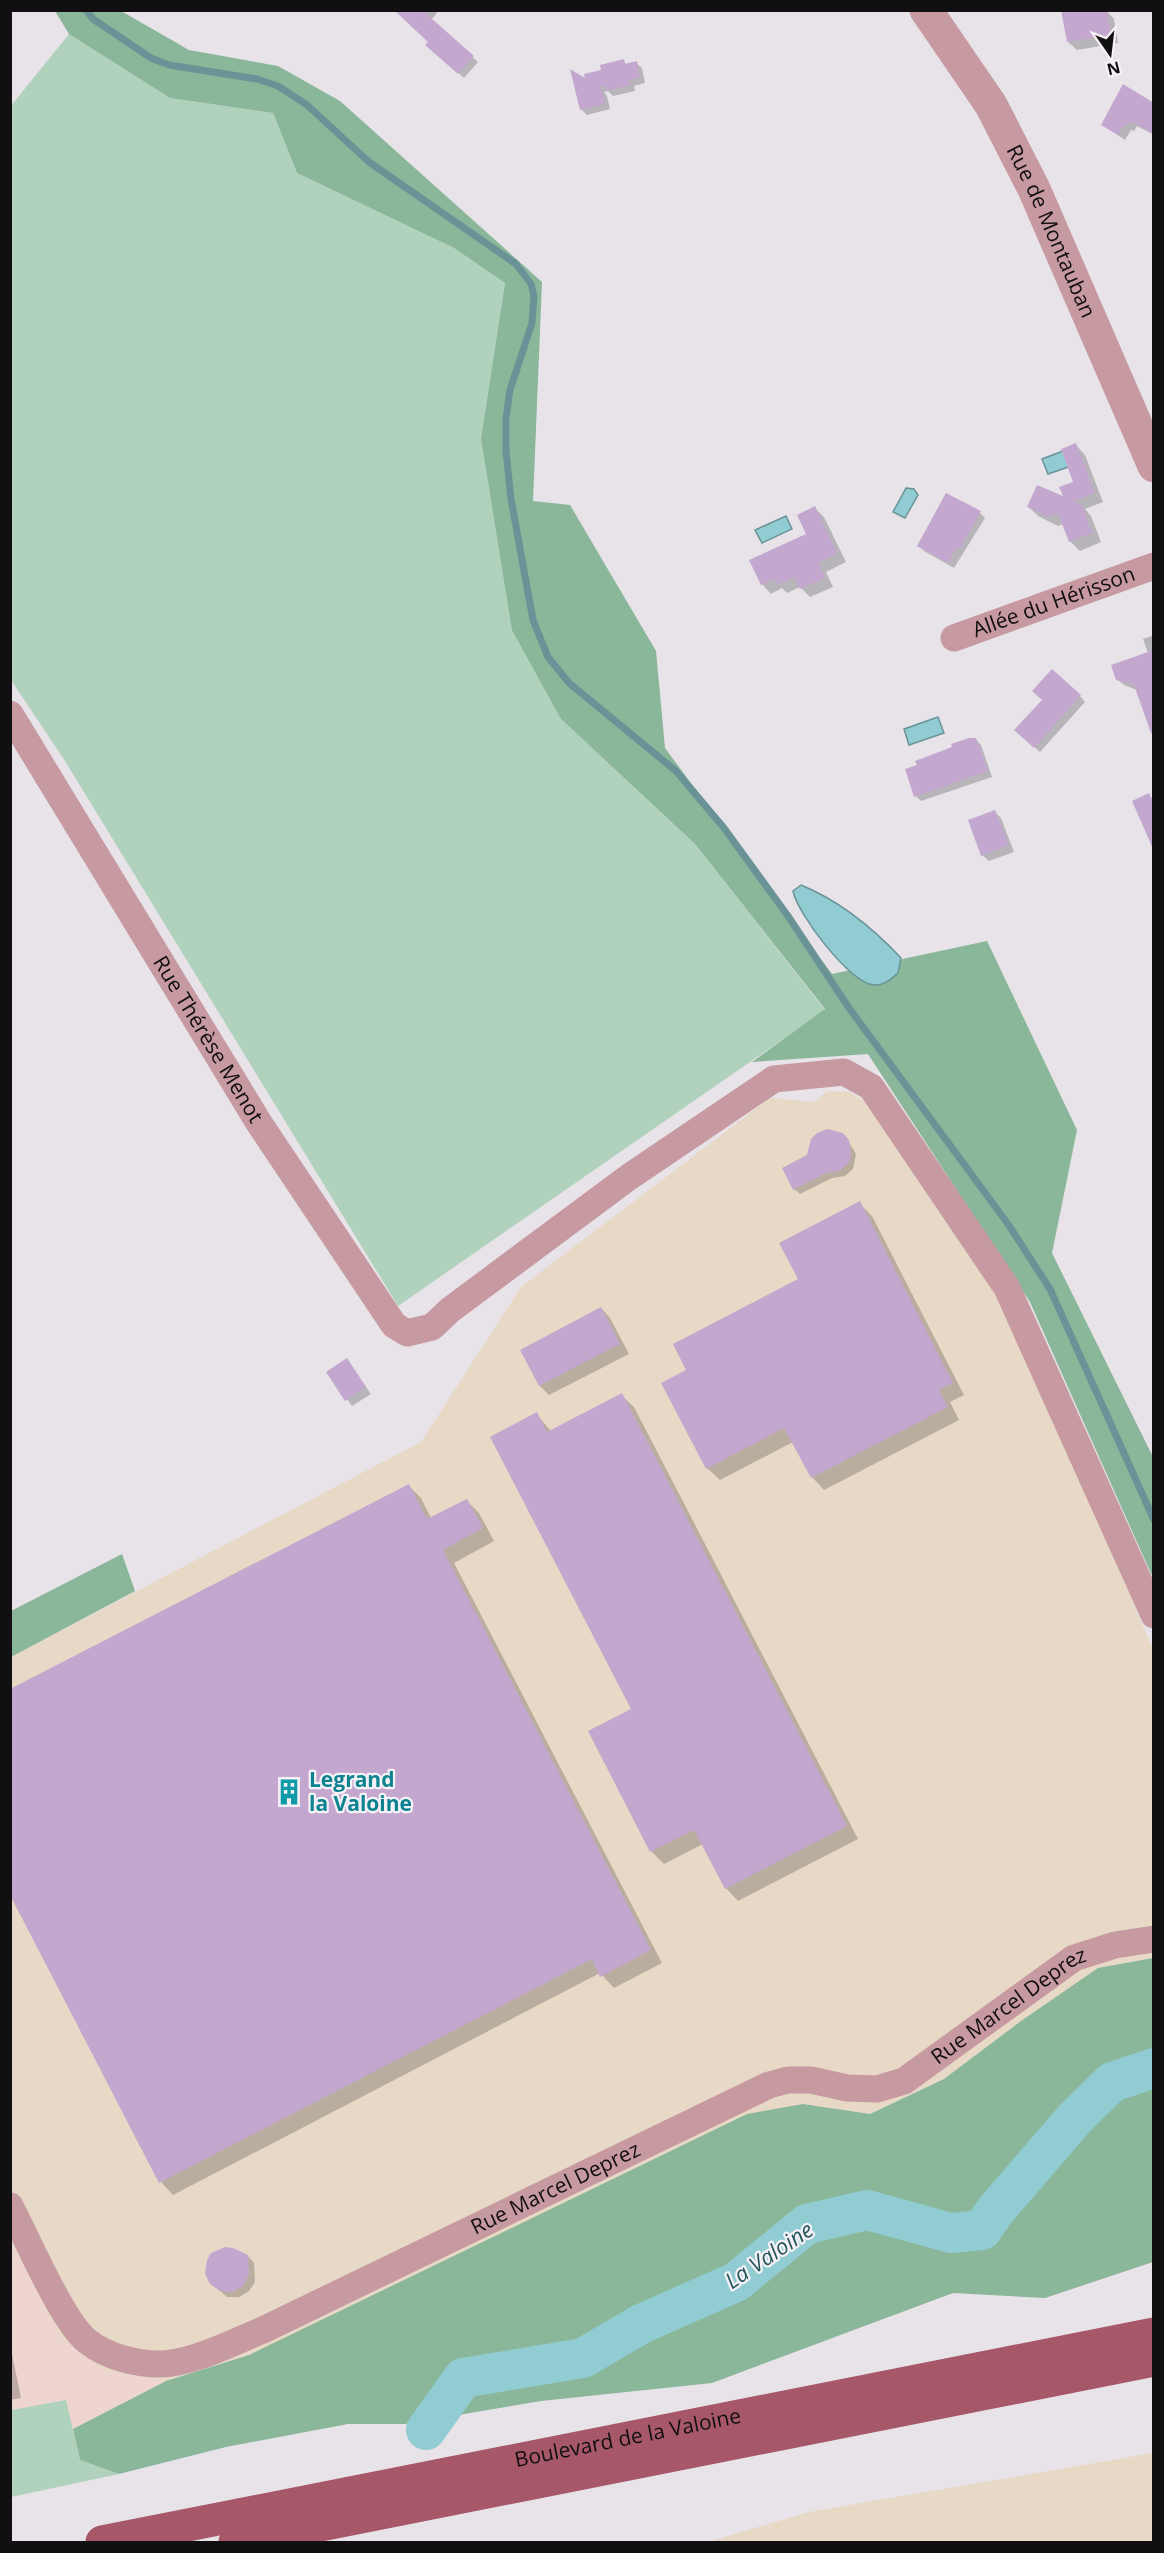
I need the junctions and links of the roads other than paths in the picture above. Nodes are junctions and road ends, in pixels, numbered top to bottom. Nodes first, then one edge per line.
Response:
1 (926, 10) edge
2 (1154, 465) edge
3 (1154, 566) edge
4 (954, 638) dead end
5 (10, 714) edge
6 (1154, 1615) edge
7 (1154, 1939) edge
8 (10, 2206) edge
9 (1154, 2334) edge
10 (1154, 2360) edge
11 (102, 2542) edge
12 (235, 2542) edge

1 - 2 street, Rue de Montauban
3 - 4 street, Allée du Hérisson
5 - 6 street, Rue Thérèse Menot
7 - 8 street, Rue Marcel Deprez
9 - 11 main road, Boulevard de la Valoine
10 - 12 main road, Boulevard de la Valoine

